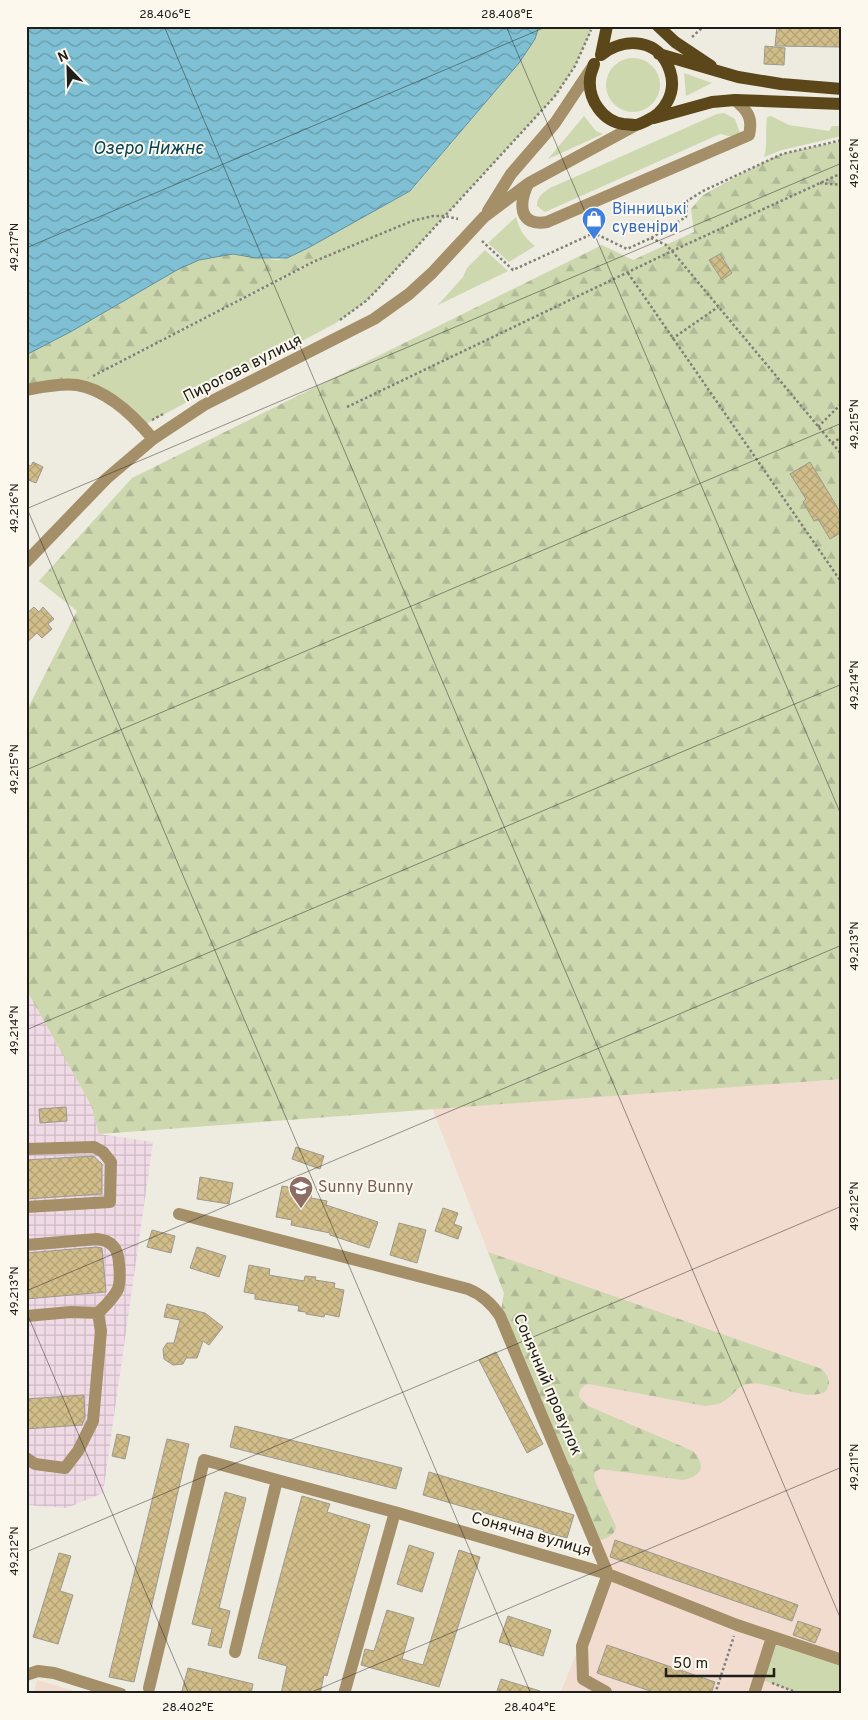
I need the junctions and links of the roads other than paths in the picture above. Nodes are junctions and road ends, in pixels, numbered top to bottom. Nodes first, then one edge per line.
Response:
1 (607, 26) edge
2 (656, 26) edge
3 (659, 54) junction
4 (598, 60) junction
5 (722, 73) junction
6 (840, 87) edge
7 (735, 100) junction
8 (842, 104) edge
9 (654, 118) junction
10 (636, 125) junction
11 (529, 183) junction
12 (484, 217) junction
13 (26, 390) edge
14 (153, 439) junction
15 (26, 562) edge
16 (26, 1149) edge
17 (26, 1207) edge
18 (179, 1214) dead end
19 (26, 1245) edge
20 (98, 1313) junction
21 (26, 1316) edge
22 (26, 1458) edge
23 (277, 1480) junction
24 (395, 1512) junction
25 (608, 1574) junction
26 (772, 1637) junction
27 (235, 1652) dead end
28 (842, 1660) edge
29 (26, 1675) edge
30 (149, 1688) dead end
31 (608, 1693) edge
32 (121, 1694) edge
33 (344, 1694) edge
34 (754, 1694) edge

1 - 4 main road
2 - 3 main road
2 - 5 main road
3 - 4 main road
3 - 5 main road
3 - 9 main road
4 - 10 main road
4 - 12 street, Пирогова вулиця
5 - 6 main road
7 - 8 main road
7 - 9 main road
7 - 11 street
9 - 10 main road
10 - 11 street, Пирогова вулиця
11 - 12 street, Пирогова вулиця
12 - 14 street, Пирогова вулиця
13 - 14 street
14 - 15 street, Пирогова вулиця
16 - 17 street
18 - 25 street, Сонячний провулок
19 - 20 street
20 - 21 street
20 - 22 street
23 - 24 street, Сонячна вулиця
23 - 27 street
23 - 30 street, Сонячна вулиця
24 - 25 street, Сонячна вулиця
24 - 33 street
25 - 26 street, Сонячна вулиця
25 - 31 street
26 - 28 street, Сонячна вулиця
26 - 34 street
29 - 32 street

